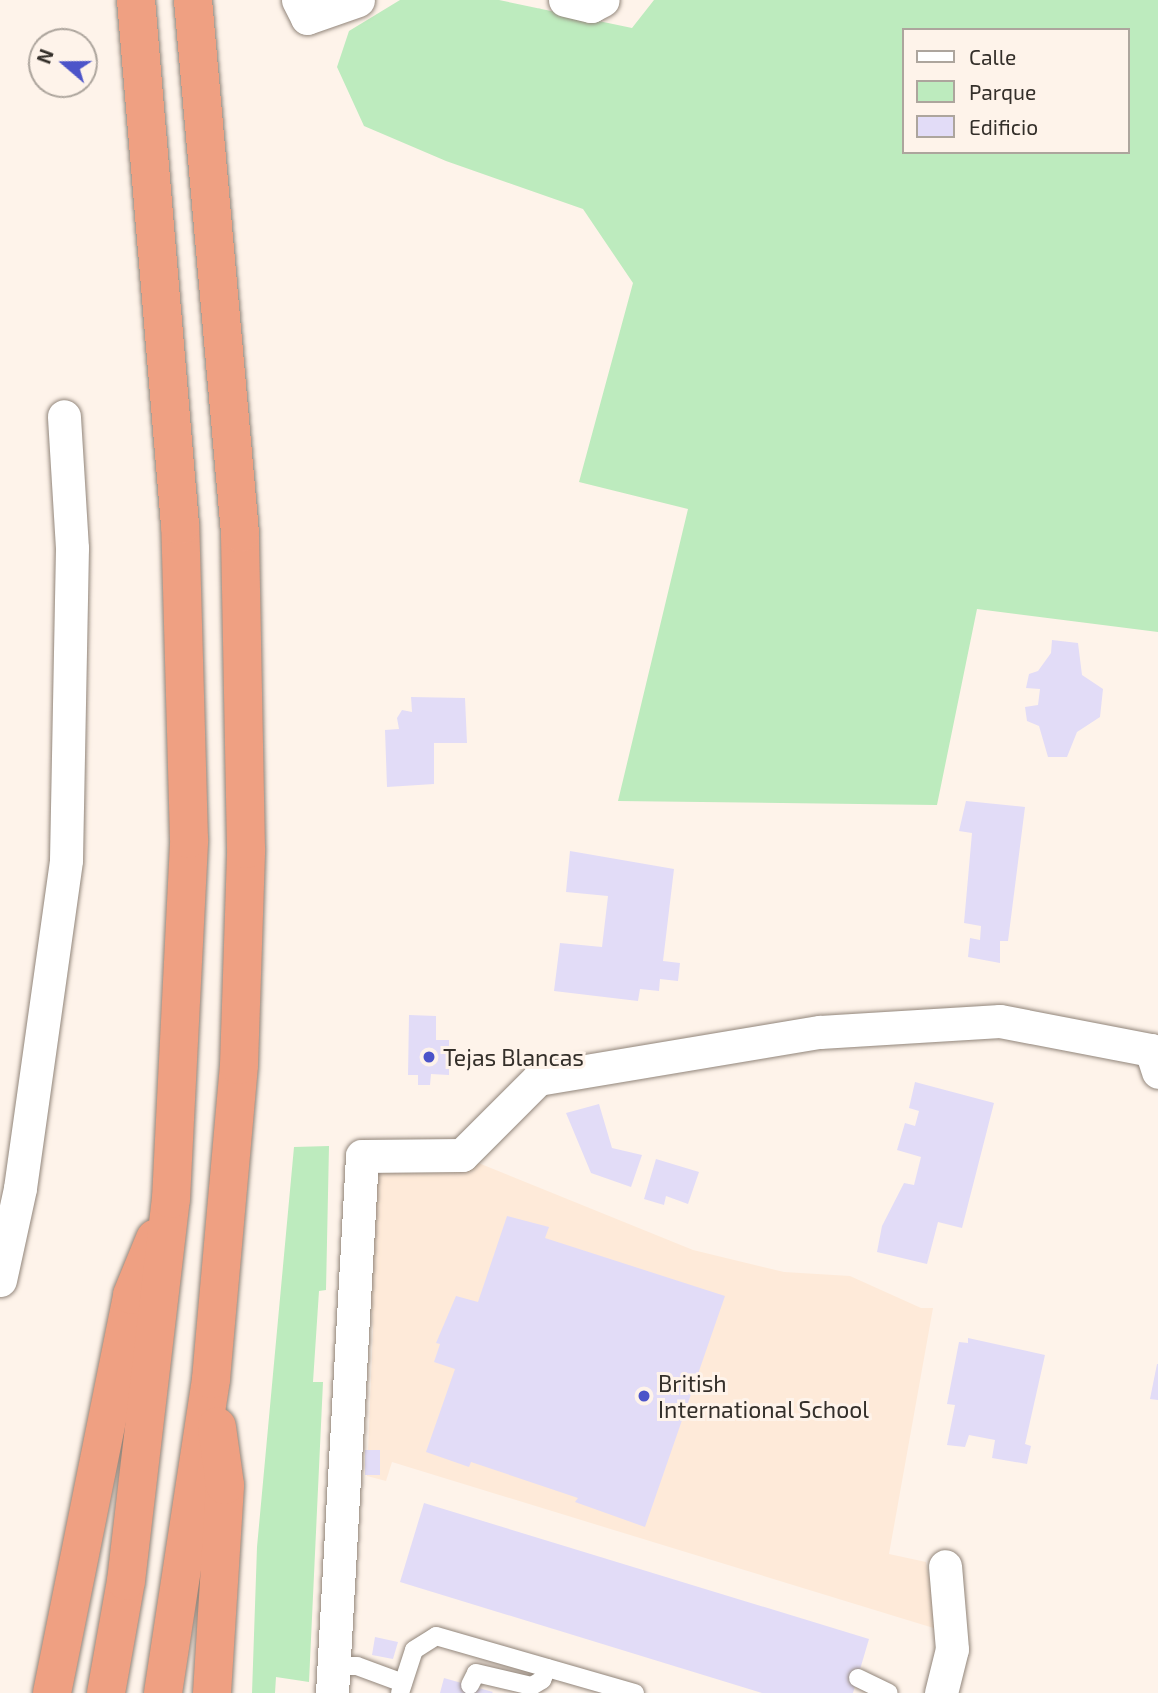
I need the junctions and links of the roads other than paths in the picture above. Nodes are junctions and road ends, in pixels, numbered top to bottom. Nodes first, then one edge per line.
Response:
1 (136, 0) edge
2 (193, 0) edge
3 (358, 0) edge
4 (565, 0) edge
5 (603, 0) edge
6 (302, 9) edge
7 (64, 416) dead end
8 (1158, 1072) edge
9 (171, 1199) junction
10 (0, 1280) edge
11 (211, 1379) junction
12 (945, 1566) dead end
13 (547, 1668) junction
14 (858, 1678) dead end
15 (332, 1680) edge
16 (470, 1685) dead end
17 (402, 1688) edge
18 (52, 1693) edge
19 (106, 1693) edge
20 (163, 1693) edge
21 (212, 1693) edge
22 (635, 1693) edge
23 (889, 1693) edge
24 (942, 1693) edge

1 - 9 highway
2 - 11 highway
3 - 6 street
4 - 5 street
7 - 10 street
8 - 15 street
9 - 18 highway
9 - 19 highway
11 - 20 highway
11 - 21 highway
12 - 24 street
13 - 16 lane
13 - 17 lane
13 - 22 lane
14 - 23 lane
15 - 17 lane

